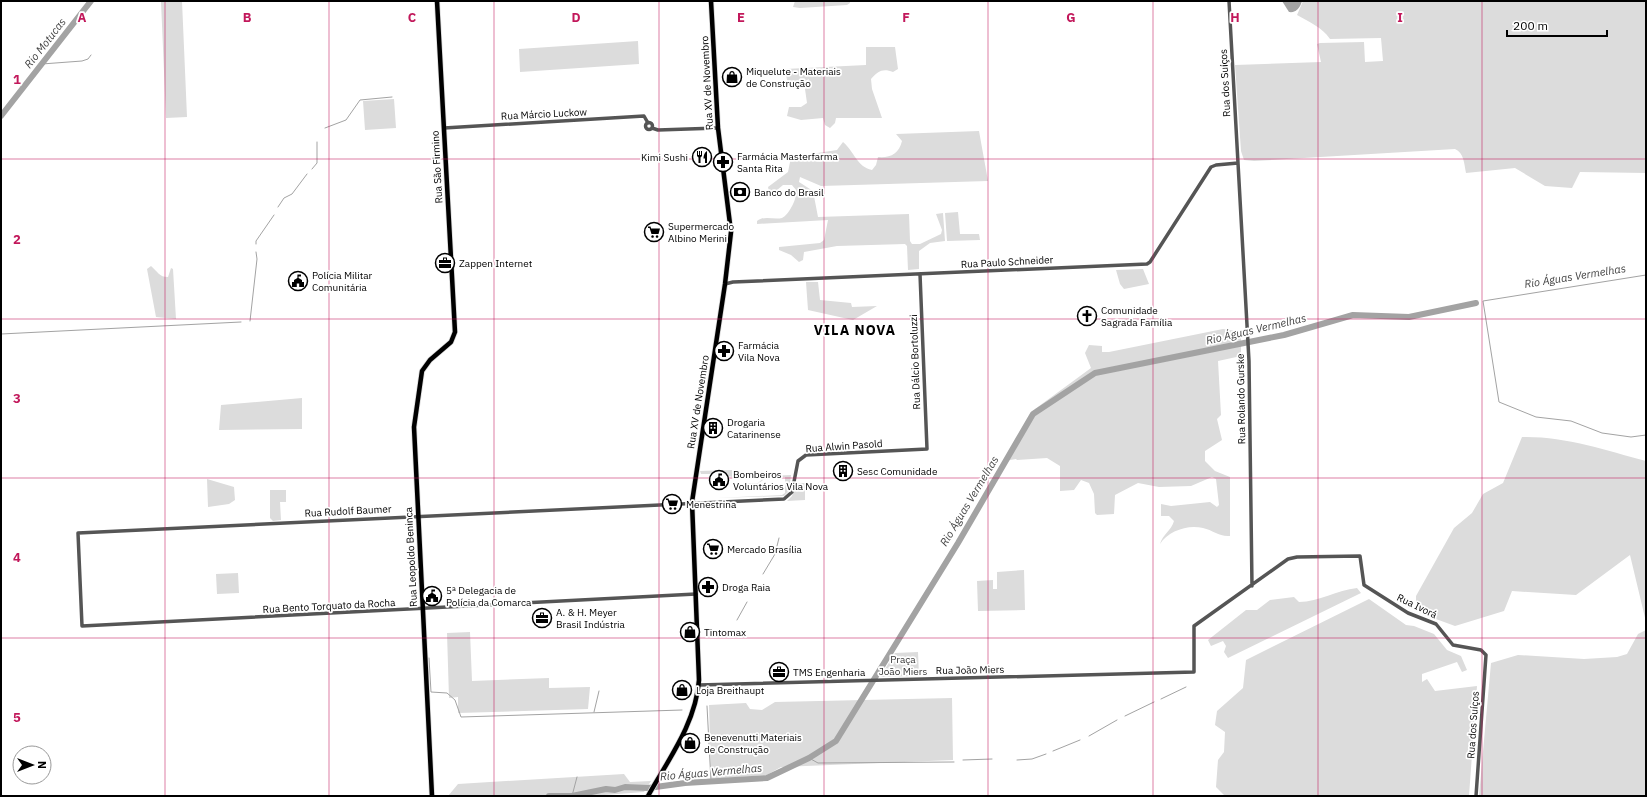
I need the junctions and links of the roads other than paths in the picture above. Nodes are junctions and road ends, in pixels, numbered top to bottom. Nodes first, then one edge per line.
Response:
1 (437, 1) edge
2 (711, 1) edge
3 (1229, 1) edge
4 (444, 128) junction
5 (718, 128) junction
6 (1238, 163) junction
7 (920, 274) junction
8 (725, 284) junction
9 (455, 332) joint
10 (927, 449) joint
11 (791, 494) joint
12 (692, 502) junction
13 (418, 516) junction
14 (1252, 586) junction
15 (696, 594) junction
16 (422, 610) junction
17 (82, 626) joint
18 (1486, 655) joint
19 (699, 685) junction
20 (649, 794) edge
21 (432, 796) edge
22 (1476, 796) edge

1 - 4 main road, Rua São Firmino
2 - 5 main road, Rua XV de Novembro
3 - 6 street, Rua dos Suíços
4 - 5 street, Rua Márcio Luckow
4 - 9 main road, Rua São Firmino
5 - 8 main road, Rua XV de Novembro
6 - 7 street, Rua Paulo Schneider
6 - 14 street, Rua Rolando Gurske
7 - 8 street, Rua Paulo Schneider
7 - 10 street, Rua Dálcio Bortoluzzi
8 - 12 main road, Rua XV de Novembro
9 - 13 main road, Rua Leopoldo Beninca
10 - 11 street, Rua Alwin Pasold
11 - 12 street, Rua Rudolf Baumer
12 - 13 street, Rua Rudolf Baumer
12 - 15 main road, Rua XV de Novembro
13 - 16 main road, Rua Leopoldo Beninca
13 - 17 street, Rua Rudolf Baumer
14 - 18 street, Rua Ivorá
14 - 19 street, Rua João Miers
15 - 16 street, Rua Bento Torquato da Rocha
15 - 19 main road, Rua XV de Novembro
16 - 17 street, Rua Bento Torquato da Rocha
16 - 21 main road, Rua Leopoldo Beninca
18 - 22 street, Rua dos Suíços
19 - 20 main road, Rua XV de Novembro

